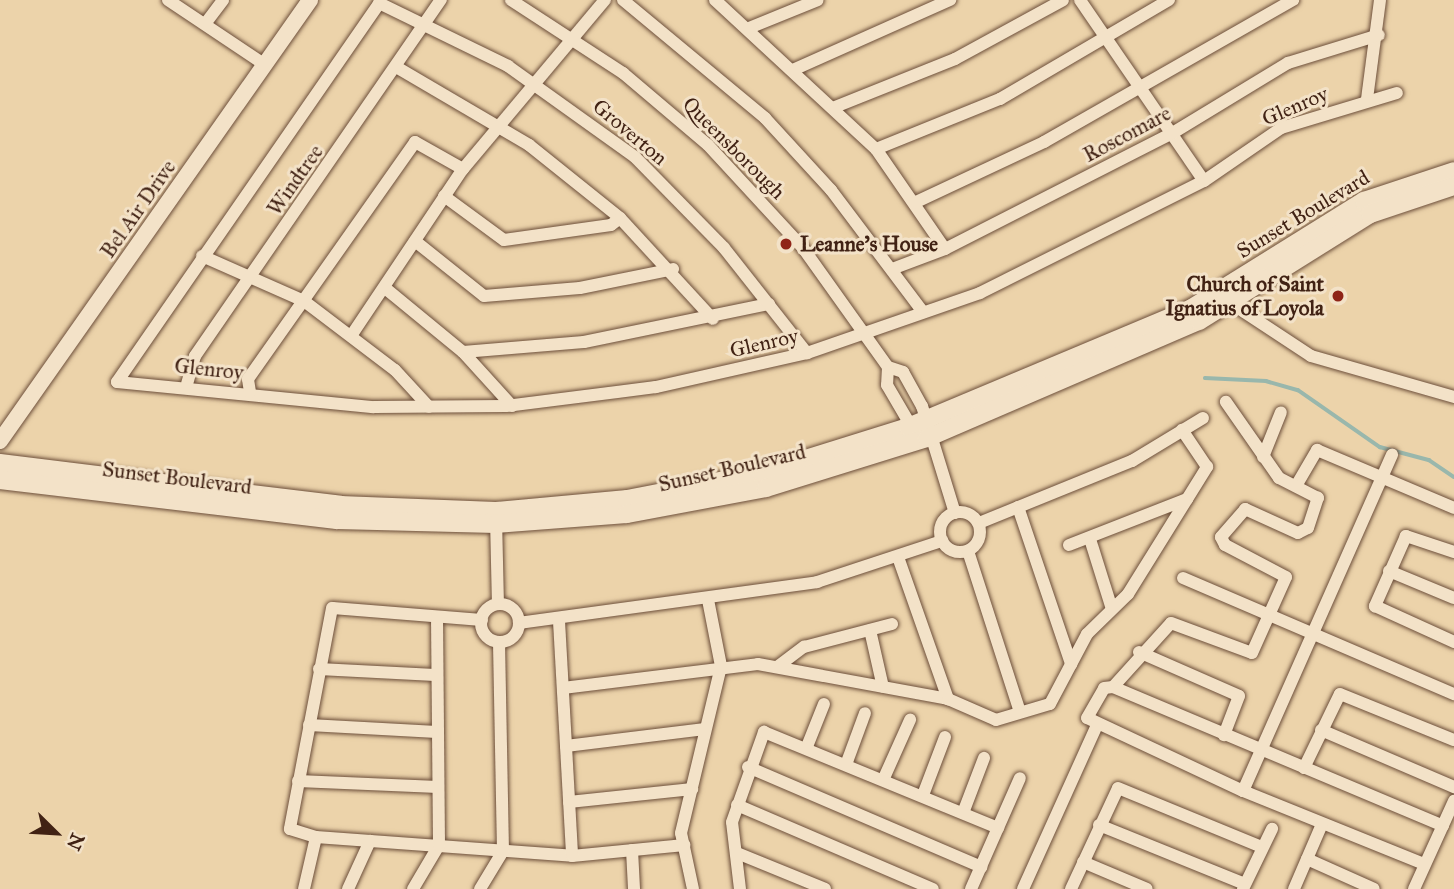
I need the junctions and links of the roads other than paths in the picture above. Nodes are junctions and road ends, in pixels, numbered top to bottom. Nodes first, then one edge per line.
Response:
1 (168, 0) edge
2 (223, 0) edge
3 (310, 0) edge
4 (441, 0) edge
5 (511, 0) edge
6 (605, 0) edge
7 (623, 0) edge
8 (715, 0) edge
9 (818, 0) edge
10 (950, 0) edge
11 (1063, 0) edge
12 (1080, 0) edge
13 (1168, 0) edge
14 (1293, 0) edge
15 (1380, 0) edge
16 (428, 22) junction
17 (205, 24) junction
18 (749, 28) junction
19 (1379, 35) junction
20 (573, 38) junction
21 (1106, 39) junction
22 (265, 65) junction
23 (398, 68) junction
24 (795, 69) junction
25 (536, 83) junction
26 (1139, 90) junction
27 (1397, 93) dead end
28 (1367, 99) junction
29 (835, 107) junction
30 (499, 126) junction
31 (1171, 134) junction
32 (876, 149) junction
33 (463, 169) junction
34 (1454, 172) edge
35 (1204, 181) junction
36 (1454, 186) edge
37 (444, 195) junction
38 (914, 203) junction
39 (620, 218) junction
40 (415, 241) junction
41 (945, 249) junction
42 (202, 256) junction
43 (673, 269) junction
44 (892, 269) junction
45 (250, 278) junction
46 (385, 288) junction
47 (1222, 298) junction
48 (304, 302) junction
49 (769, 304) junction
50 (923, 313) junction
51 (713, 318) junction
52 (866, 335) junction
53 (351, 336) junction
54 (463, 352) junction
55 (807, 353) junction
56 (888, 367) junction
57 (187, 384) junction
58 (250, 392) junction
59 (1454, 397) edge
60 (1226, 402) dead end
61 (512, 406) junction
62 (429, 407) junction
63 (1282, 412) dead end
64 (1203, 418) dead end
65 (908, 427) junction
66 (927, 429) junction
67 (1182, 430) junction
68 (0, 442) edge
69 (1392, 454) dead end
70 (1262, 457) junction
71 (0, 463) edge
72 (1378, 475) junction
73 (0, 480) edge
74 (1296, 486) junction
75 (1188, 499) junction
76 (1018, 507) junction
77 (1454, 508) edge
78 (955, 513) junction
79 (496, 518) junction
80 (979, 523) junction
81 (1090, 539) junction
82 (943, 541) junction
83 (1069, 545) dead end
84 (968, 551) junction
85 (1454, 552) edge
86 (898, 557) junction
87 (1389, 571) junction
88 (1183, 578) dead end
89 (1454, 598) edge
90 (708, 600) junction
91 (498, 604) junction
92 (1112, 609) junction
93 (1269, 614) junction
94 (437, 617) junction
95 (482, 621) junction
96 (559, 621) junction
97 (519, 623) junction
98 (892, 624) dead end
99 (870, 630) junction
100 (1311, 633) junction
101 (499, 642) junction
102 (1454, 642) edge
103 (1139, 652) junction
104 (1071, 664) junction
105 (721, 666) junction
106 (777, 667) junction
107 (319, 669) junction
108 (435, 675) junction
109 (883, 687) junction
110 (1113, 687) junction
111 (563, 688) junction
112 (1454, 694) edge
113 (948, 698) junction
114 (824, 704) dead end
115 (1020, 712) junction
116 (865, 713) dead end
117 (910, 720) dead end
118 (309, 725) junction
119 (1096, 727) junction
120 (705, 729) junction
121 (1321, 730) junction
122 (437, 732) junction
123 (1224, 734) junction
124 (945, 737) dead end
125 (1454, 740) edge
126 (808, 744) junction
127 (566, 746) junction
128 (1261, 749) junction
129 (985, 758) dead end
130 (847, 762) junction
131 (748, 767) junction
132 (1304, 768) junction
133 (884, 778) junction
134 (1020, 778) dead end
135 (298, 781) junction
136 (438, 787) junction
137 (1454, 787) edge
138 (692, 789) junction
139 (1243, 791) junction
140 (923, 795) junction
141 (1454, 801) edge
142 (569, 802) junction
143 (737, 806) junction
144 (963, 813) junction
145 (1322, 824) junction
146 (1099, 825) junction
147 (1443, 826) junction
148 (998, 828) junction
149 (1272, 829) dead end
150 (316, 837) junction
151 (370, 841) junction
152 (439, 845) junction
153 (684, 845) junction
154 (1262, 847) junction
155 (632, 850) junction
156 (503, 851) junction
157 (737, 853) junction
158 (572, 856) junction
159 (1307, 859) junction
160 (1083, 862) junction
161 (1424, 864) junction
162 (981, 867) junction
163 (1244, 886) edge
164 (304, 889) edge
165 (348, 889) edge
166 (412, 889) edge
167 (480, 889) edge
168 (634, 889) edge
169 (693, 889) edge
170 (740, 889) edge
171 (825, 889) edge
172 (933, 889) edge
173 (971, 889) edge
174 (1023, 889) edge
175 (1071, 889) edge
176 (1147, 889) edge
177 (1294, 889) edge
178 (1374, 889) edge
179 (1414, 889) edge

1 - 17 street
2 - 17 street
3 - 22 street, Bel Air Drive
4 - 16 street, Windtree
5 - 20 street, Queensborough
6 - 20 street
7 - 44 street
8 - 18 street
9 - 18 street
10 - 24 street
11 - 29 street
12 - 21 street
13 - 21 street
14 - 26 street
15 - 19 street
16 - 23 street, Windtree
16 - 25 street, Groverton
16 - 42 street, Groverton
17 - 22 street
18 - 24 street
19 - 28 street
19 - 31 street, Roscomare
20 - 25 street
20 - 52 street, Queensborough
21 - 26 street
21 - 32 street
22 - 68 street, Bel Air Drive
23 - 30 street
23 - 45 street, Windtree
24 - 29 street
25 - 30 street
25 - 49 street, Groverton
26 - 31 street
26 - 38 street
27 - 28 street, Glenroy
28 - 35 street, Glenroy
29 - 32 street
30 - 33 street
30 - 39 street
31 - 35 street
31 - 41 street, Roscomare
32 - 38 street
33 - 37 street
33 - 48 street
34 - 47 main road, Sunset Boulevard
35 - 50 street, Glenroy
36 - 47 main road, Sunset Boulevard
37 - 39 street
37 - 40 street
38 - 41 street
39 - 43 street
40 - 43 street
40 - 46 street
41 - 44 street, Roscomare
42 - 45 street
42 - 57 street, Glenroy
43 - 51 street
44 - 50 street
45 - 48 street
45 - 57 street, Windtree
46 - 53 street
46 - 54 street
47 - 59 street
47 - 66 main road, Sunset Boulevard
48 - 53 street
48 - 58 street
49 - 51 street
49 - 55 street, Groverton
50 - 52 street, Glenroy
51 - 54 street
52 - 55 street, Glenroy
52 - 56 street, Queensborough
53 - 62 street
54 - 61 street
55 - 61 street, Glenroy
56 - 65 street
56 - 66 street
57 - 58 street, Glenroy
58 - 62 street, Glenroy
60 - 70 street
61 - 62 street, Glenroy
63 - 70 street
64 - 67 street
65 - 66 main road, Sunset Boulevard
65 - 79 main road, Sunset Boulevard
66 - 78 street
66 - 79 main road, Sunset Boulevard
67 - 75 street
67 - 76 street
69 - 72 street
70 - 74 street
71 - 79 main road, Sunset Boulevard
72 - 74 street
72 - 77 street
72 - 100 street
73 - 79 main road, Sunset Boulevard
74 - 93 street
75 - 81 street
75 - 92 street
76 - 80 street
76 - 104 street
78 - 80 street
78 - 82 street
79 - 91 street
80 - 84 street
81 - 83 street
81 - 92 street
82 - 84 street
82 - 86 street
84 - 115 street
85 - 87 street
86 - 90 street
86 - 113 street
87 - 89 street
87 - 102 street
88 - 93 street
90 - 96 street
90 - 105 street
91 - 95 street
91 - 97 street
92 - 104 street
93 - 100 street
93 - 103 street
94 - 95 street
94 - 107 street
94 - 108 street
95 - 101 street
96 - 97 street
96 - 111 street
97 - 101 street
98 - 99 street
99 - 106 street
99 - 109 street
100 - 112 street
100 - 128 street
101 - 156 street
103 - 110 street
103 - 123 street
104 - 115 street
105 - 106 street
105 - 111 street
105 - 120 street
106 - 109 street
107 - 108 street
107 - 118 street
108 - 122 street
109 - 113 street
110 - 119 street
110 - 123 street
111 - 127 street
113 - 115 street
114 - 126 street
116 - 130 street
117 - 133 street
118 - 122 street
118 - 135 street
119 - 139 street
119 - 174 street
120 - 127 street
120 - 138 street
121 - 125 street
121 - 132 street
121 - 137 street
122 - 136 street
123 - 128 street
124 - 140 street
126 - 130 street
126 - 131 street
127 - 142 street
128 - 132 street
128 - 139 street
129 - 144 street
130 - 133 street
131 - 143 street
131 - 162 street
132 - 147 street
133 - 140 street
134 - 148 street
135 - 136 street
135 - 150 street
136 - 152 street
138 - 142 street
138 - 153 street
139 - 145 street
140 - 144 street
141 - 147 street
142 - 158 street
143 - 157 street
143 - 172 street
144 - 148 street
145 - 159 street
145 - 161 street
146 - 154 street
146 - 160 street
146 - 163 street
147 - 161 street
148 - 162 street
149 - 154 street
150 - 151 street
150 - 164 street
151 - 152 street
151 - 165 street
152 - 156 street
152 - 166 street
153 - 155 street
153 - 169 street
154 - 163 street
155 - 158 street
155 - 168 street
156 - 158 street
156 - 167 street
157 - 170 street
157 - 171 street
159 - 177 street
159 - 178 street
160 - 175 street
160 - 176 street
161 - 179 street
162 - 173 street

